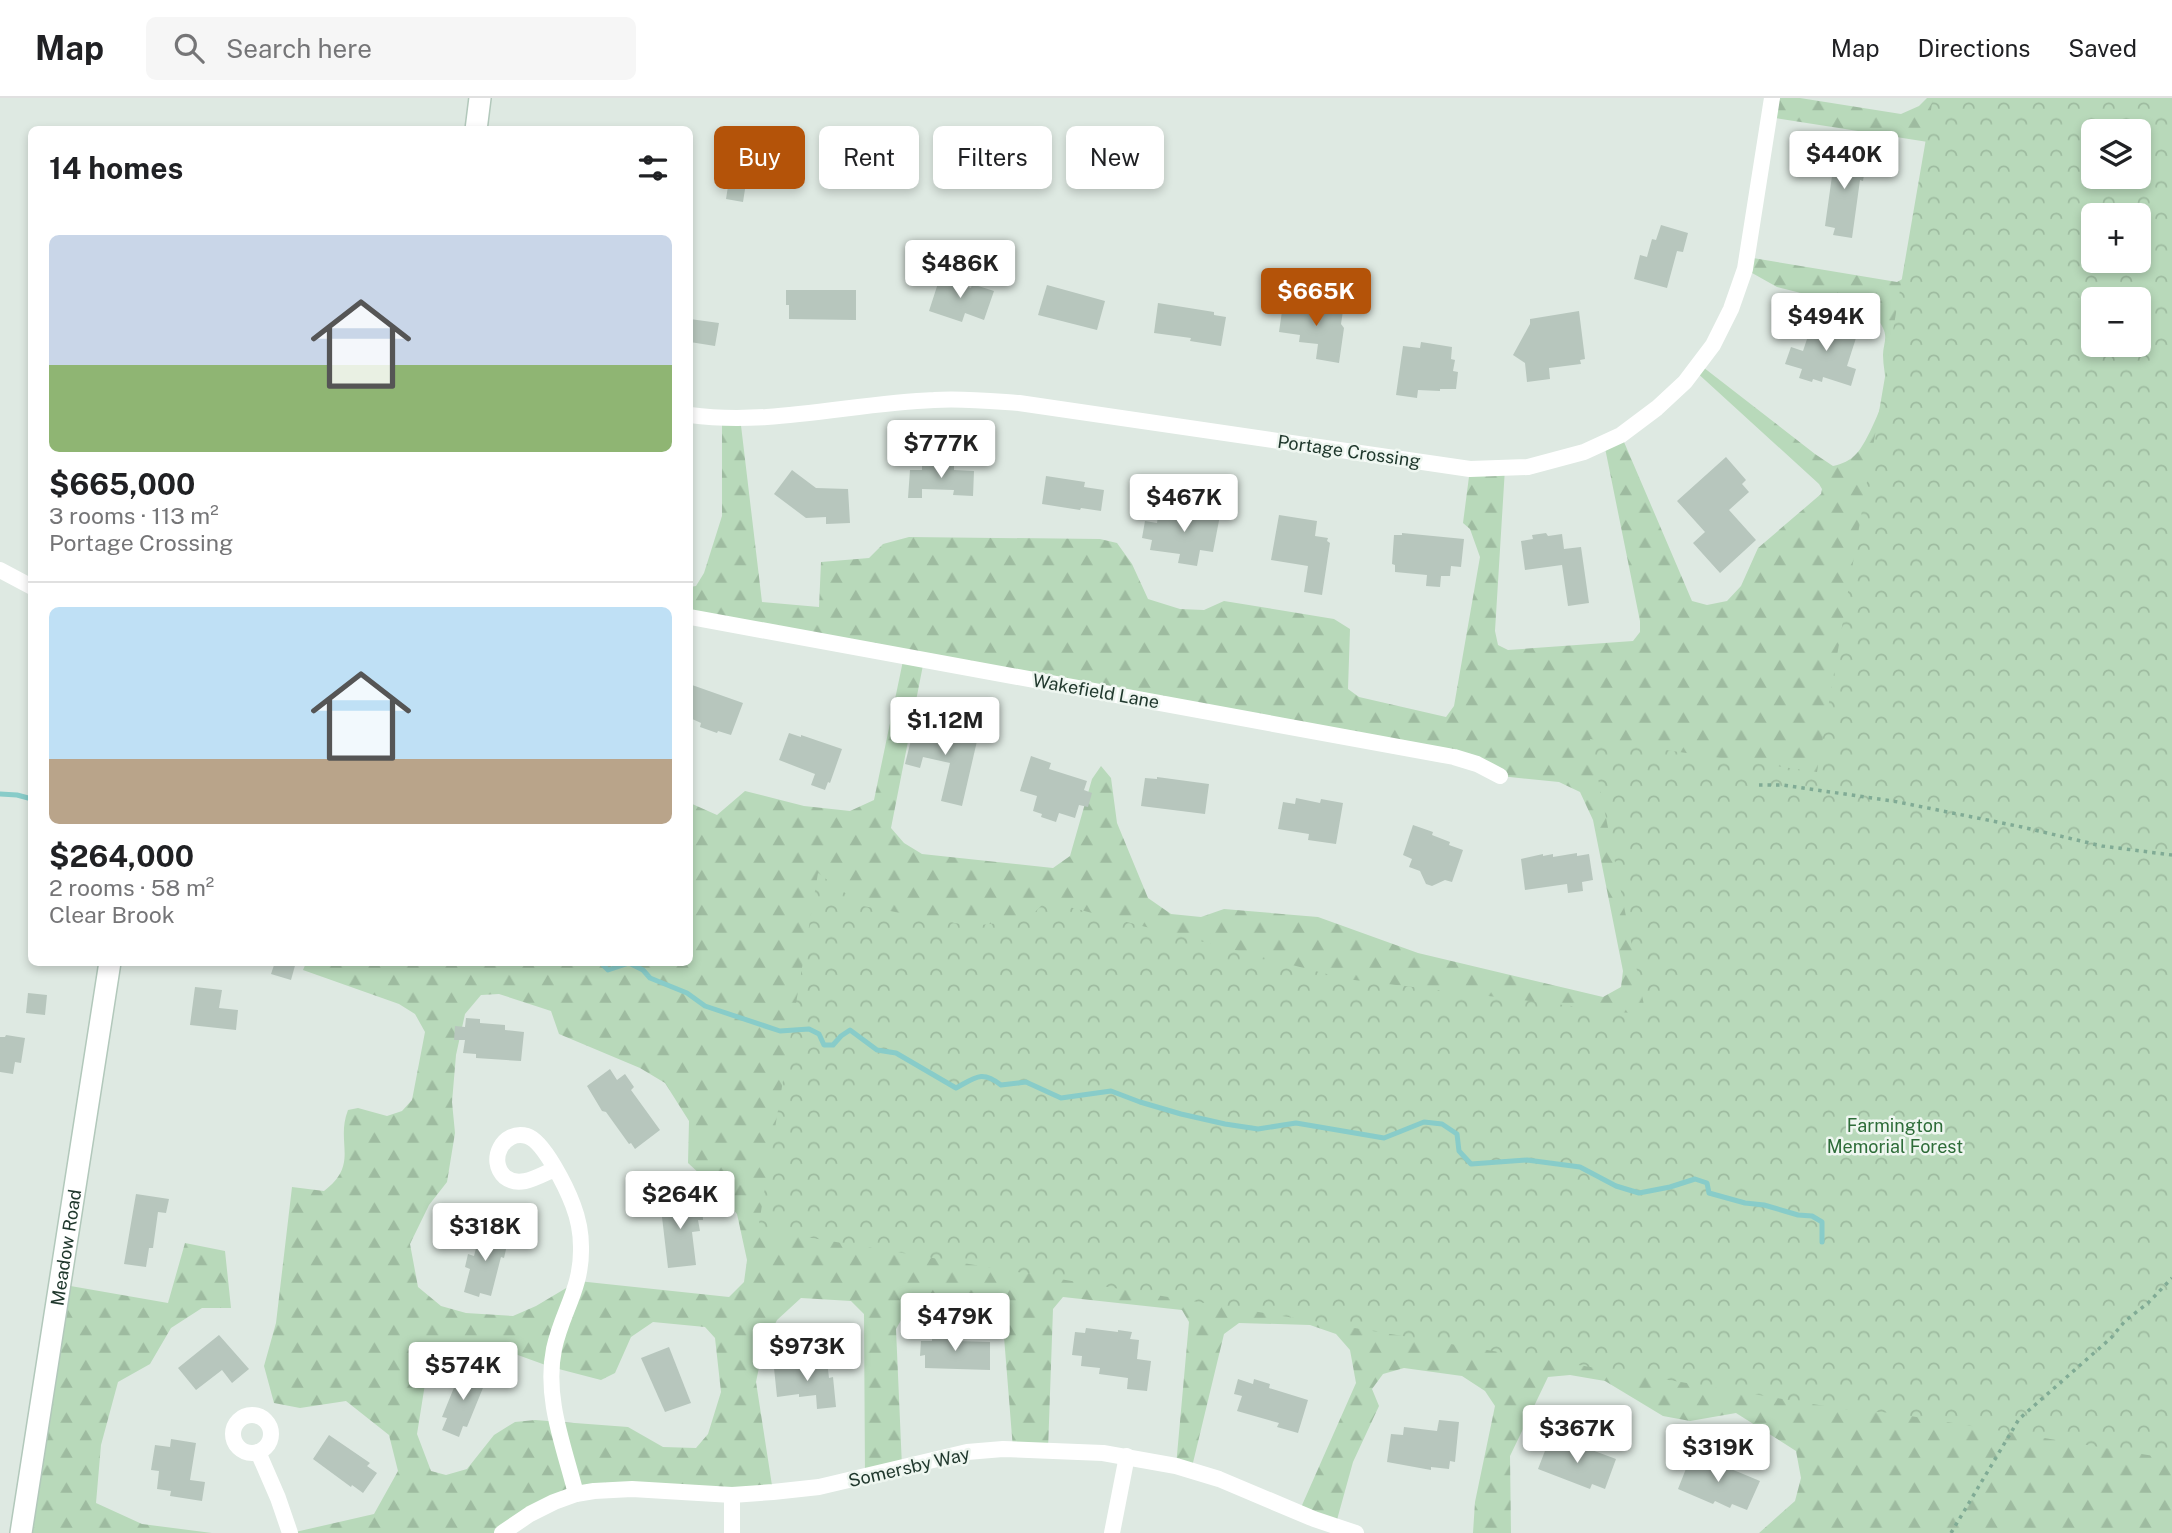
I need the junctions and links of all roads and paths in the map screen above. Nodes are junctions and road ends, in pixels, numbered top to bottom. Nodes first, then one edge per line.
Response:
1 (480, 98) edge
2 (1772, 98) edge
3 (476, 126) edge
4 (693, 415) edge
5 (0, 570) edge
6 (28, 585) edge
7 (693, 618) edge
8 (1500, 776) dead end
9 (1759, 785) dead end
10 (2172, 855) edge
11 (109, 966) edge
12 (555, 1169) dead end
13 (2172, 1278) edge
14 (258, 1452) dead end
15 (1127, 1456) junction
16 (576, 1494) junction
17 (732, 1494) junction
18 (20, 1533) edge
19 (290, 1533) edge
20 (502, 1533) edge
21 (732, 1533) edge
22 (1112, 1533) edge
23 (1356, 1533) edge
24 (1951, 1533) edge

1 - 3 street
2 - 4 street, Portage Crossing
5 - 6 street
7 - 8 street, Wakefield Lane
9 - 10 path
11 - 18 street, Meadow Road
12 - 16 street
13 - 24 path
14 - 19 street
15 - 17 street, Somersby Way
15 - 22 street
15 - 23 street, Somersby Way
16 - 17 street, Somersby Way
16 - 20 street, Somersby Way
17 - 21 street

